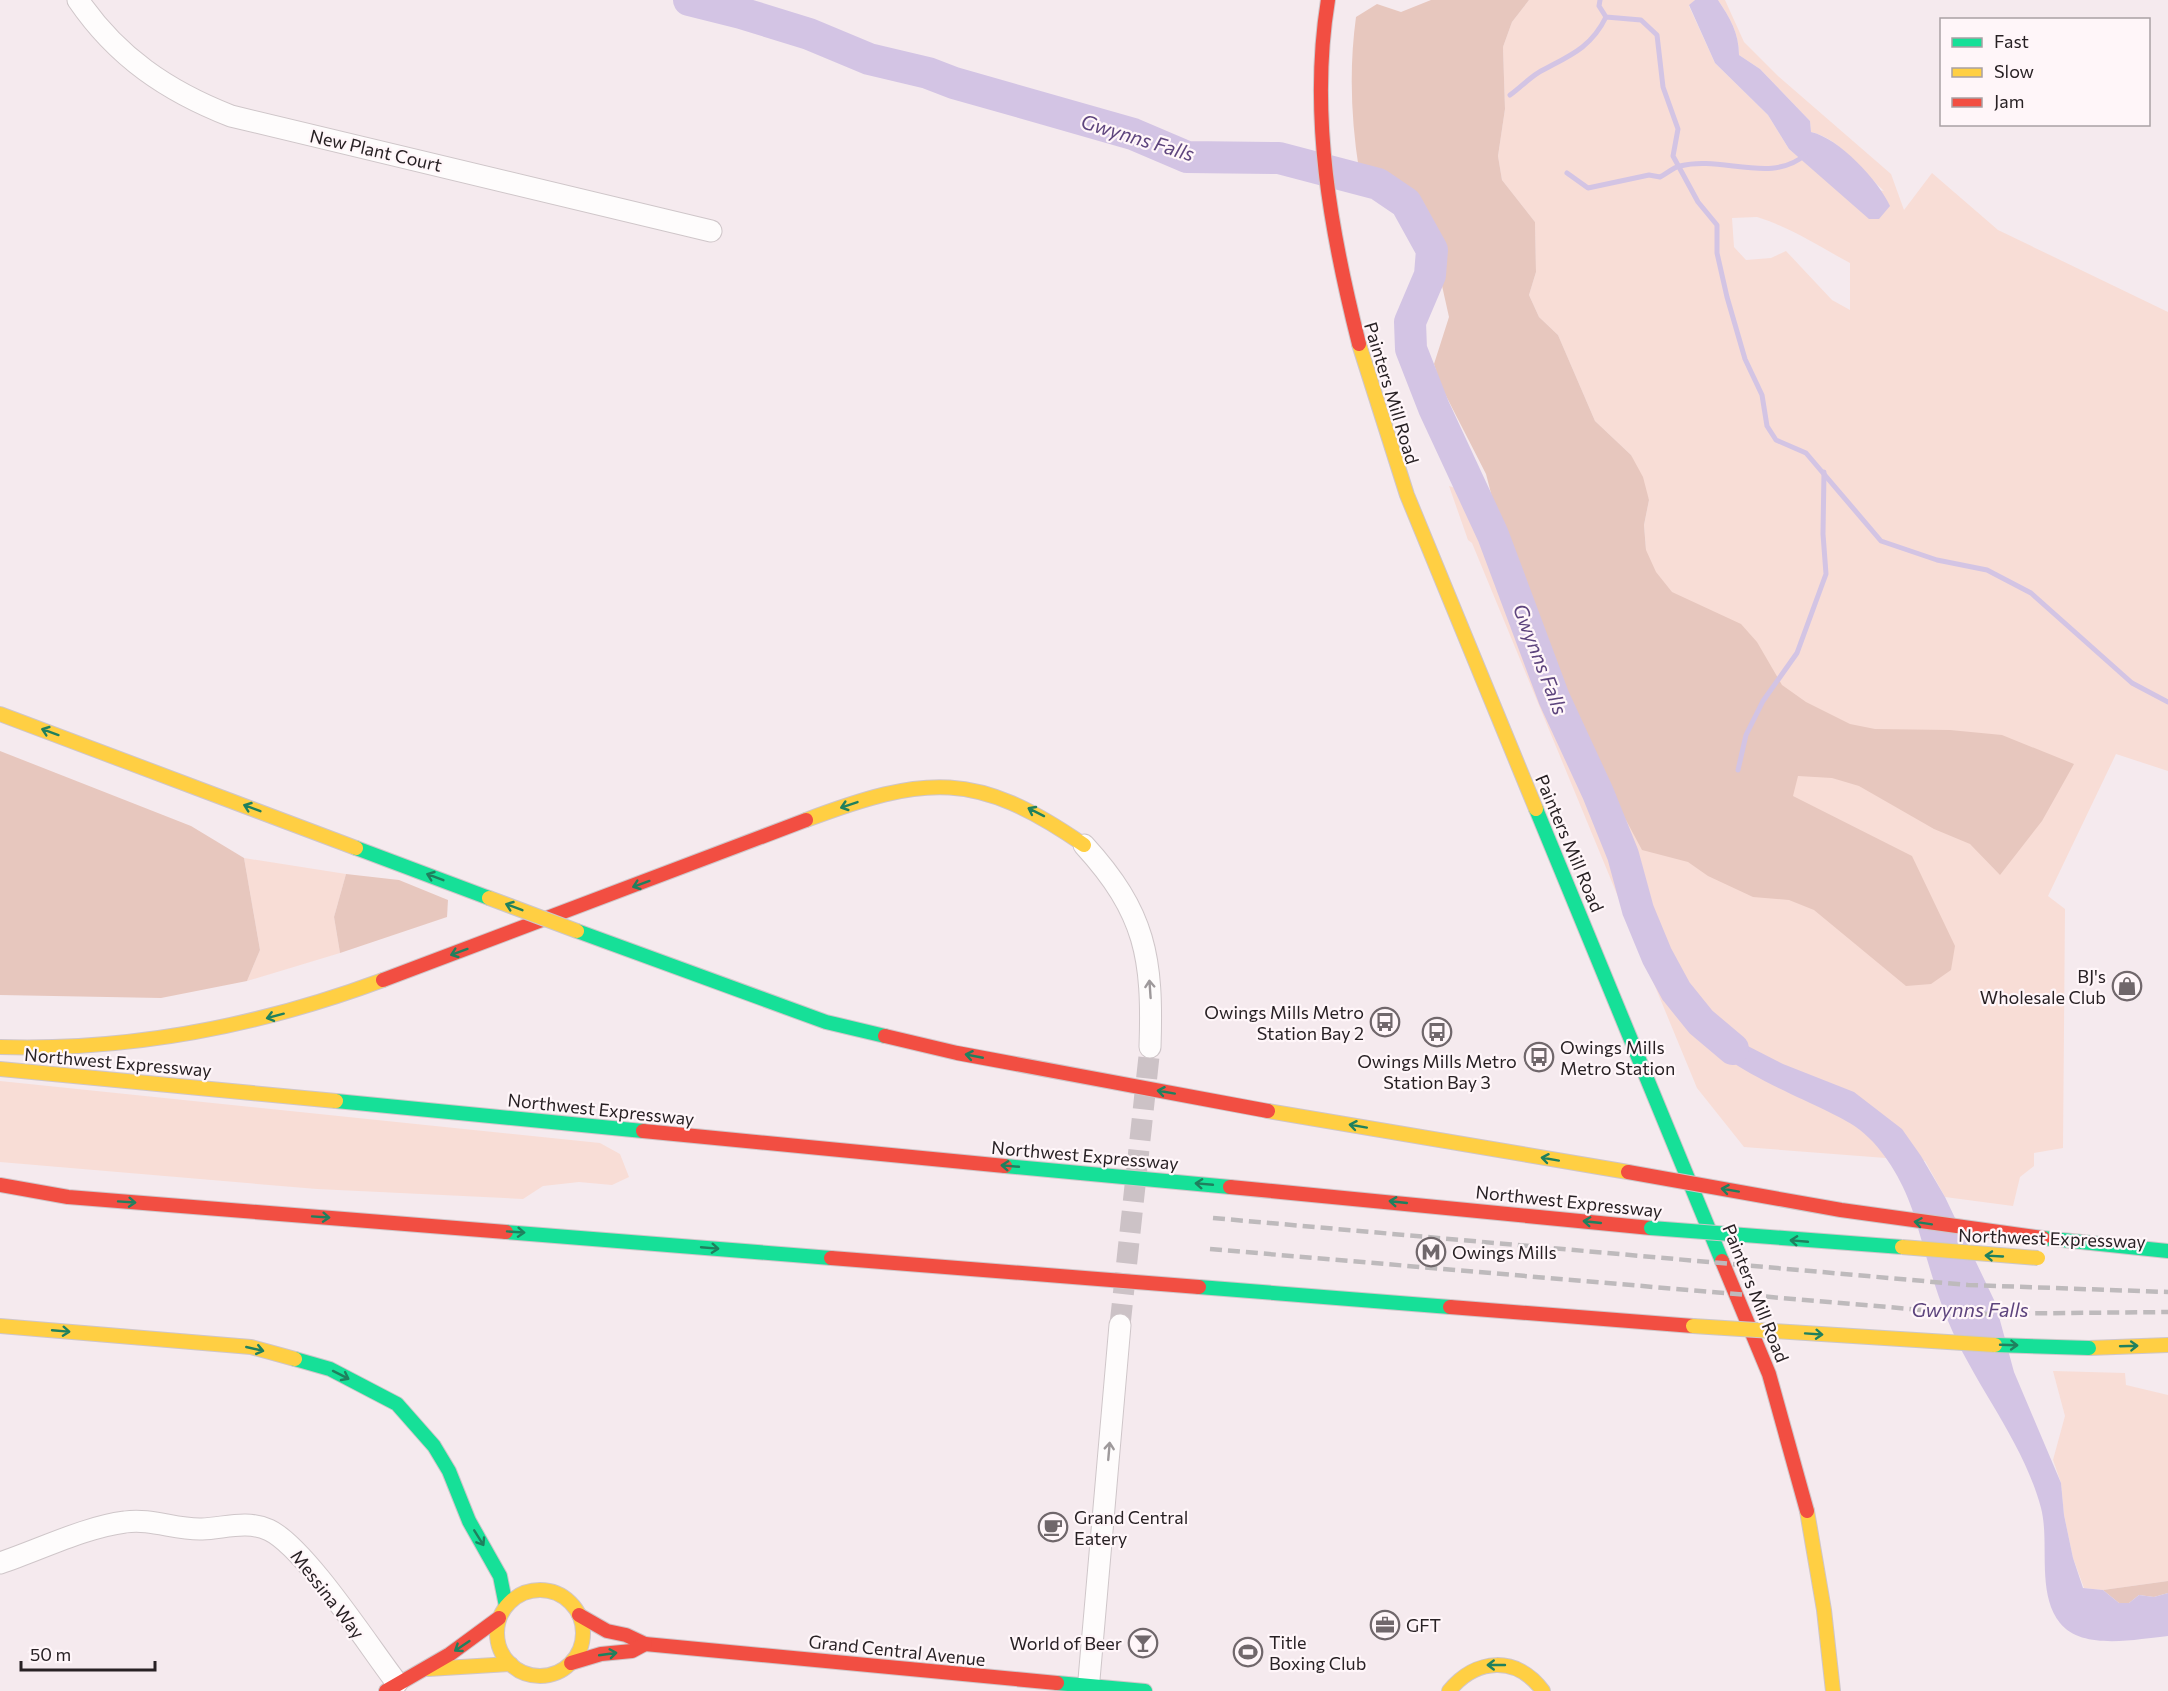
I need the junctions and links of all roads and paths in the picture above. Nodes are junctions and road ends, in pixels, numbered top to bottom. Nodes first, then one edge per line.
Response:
1 (78, 0) edge
2 (1328, 0) edge
3 (711, 231) dead end
4 (32, 711) dead end
5 (0, 714) edge
6 (183, 782) junction
7 (1084, 845) joint
8 (0, 1047) edge
9 (1150, 1047) tunnel mouth
10 (0, 1069) edge
11 (0, 1185) edge
12 (0, 1195) edge
13 (68, 1197) junction
14 (2168, 1251) edge
15 (2052, 1259) dead end
16 (2110, 1259) dead end
17 (2168, 1259) edge
18 (1120, 1325) tunnel mouth
19 (0, 1326) edge
20 (2168, 1345) edge
21 (0, 1563) edge
22 (506, 1606) junction
23 (579, 1615) junction
24 (499, 1618) junction
25 (645, 1644) junction
26 (571, 1663) junction
27 (511, 1664) junction
28 (422, 1670) junction
29 (392, 1687) edge
30 (1452, 1687) edge
31 (1088, 1689) edge
32 (1544, 1689) edge
33 (1145, 1691) edge
34 (1440, 1691) edge
35 (1833, 1691) edge

1 - 3 street, New Plant Court
2 - 35 main road, Painters Mill Road
4 - 6 main road
6 -> 5 main road
14 -> 6 main road, bridge
7 -> 8 main road
9 -> 7 street
15 -> 10 main road, Northwest Expressway, bridge
11 - 13 main road
12 - 13 main road
13 -> 20 main road, bridge
16 - 17 main road, Northwest Expressway
31 -> 18 street
19 -> 22 main road
21 - 29 street, Messina Way
22 - 23 main road, Grand Central Avenue
22 - 24 main road, Grand Central Avenue
23 - 25 main road, Grand Central Avenue
23 - 26 main road
24 - 27 main road
24 -> 28 main road, Grand Central Avenue
26 -> 25 main road, Grand Central Avenue
25 - 31 main road, Grand Central Avenue
26 - 27 main road, Grand Central Avenue
27 - 28 main road, Grand Central Avenue
28 - 29 main road, Grand Central Avenue
32 -> 30 main road
30 - 34 main road
31 - 33 main road, Grand Central Avenue

